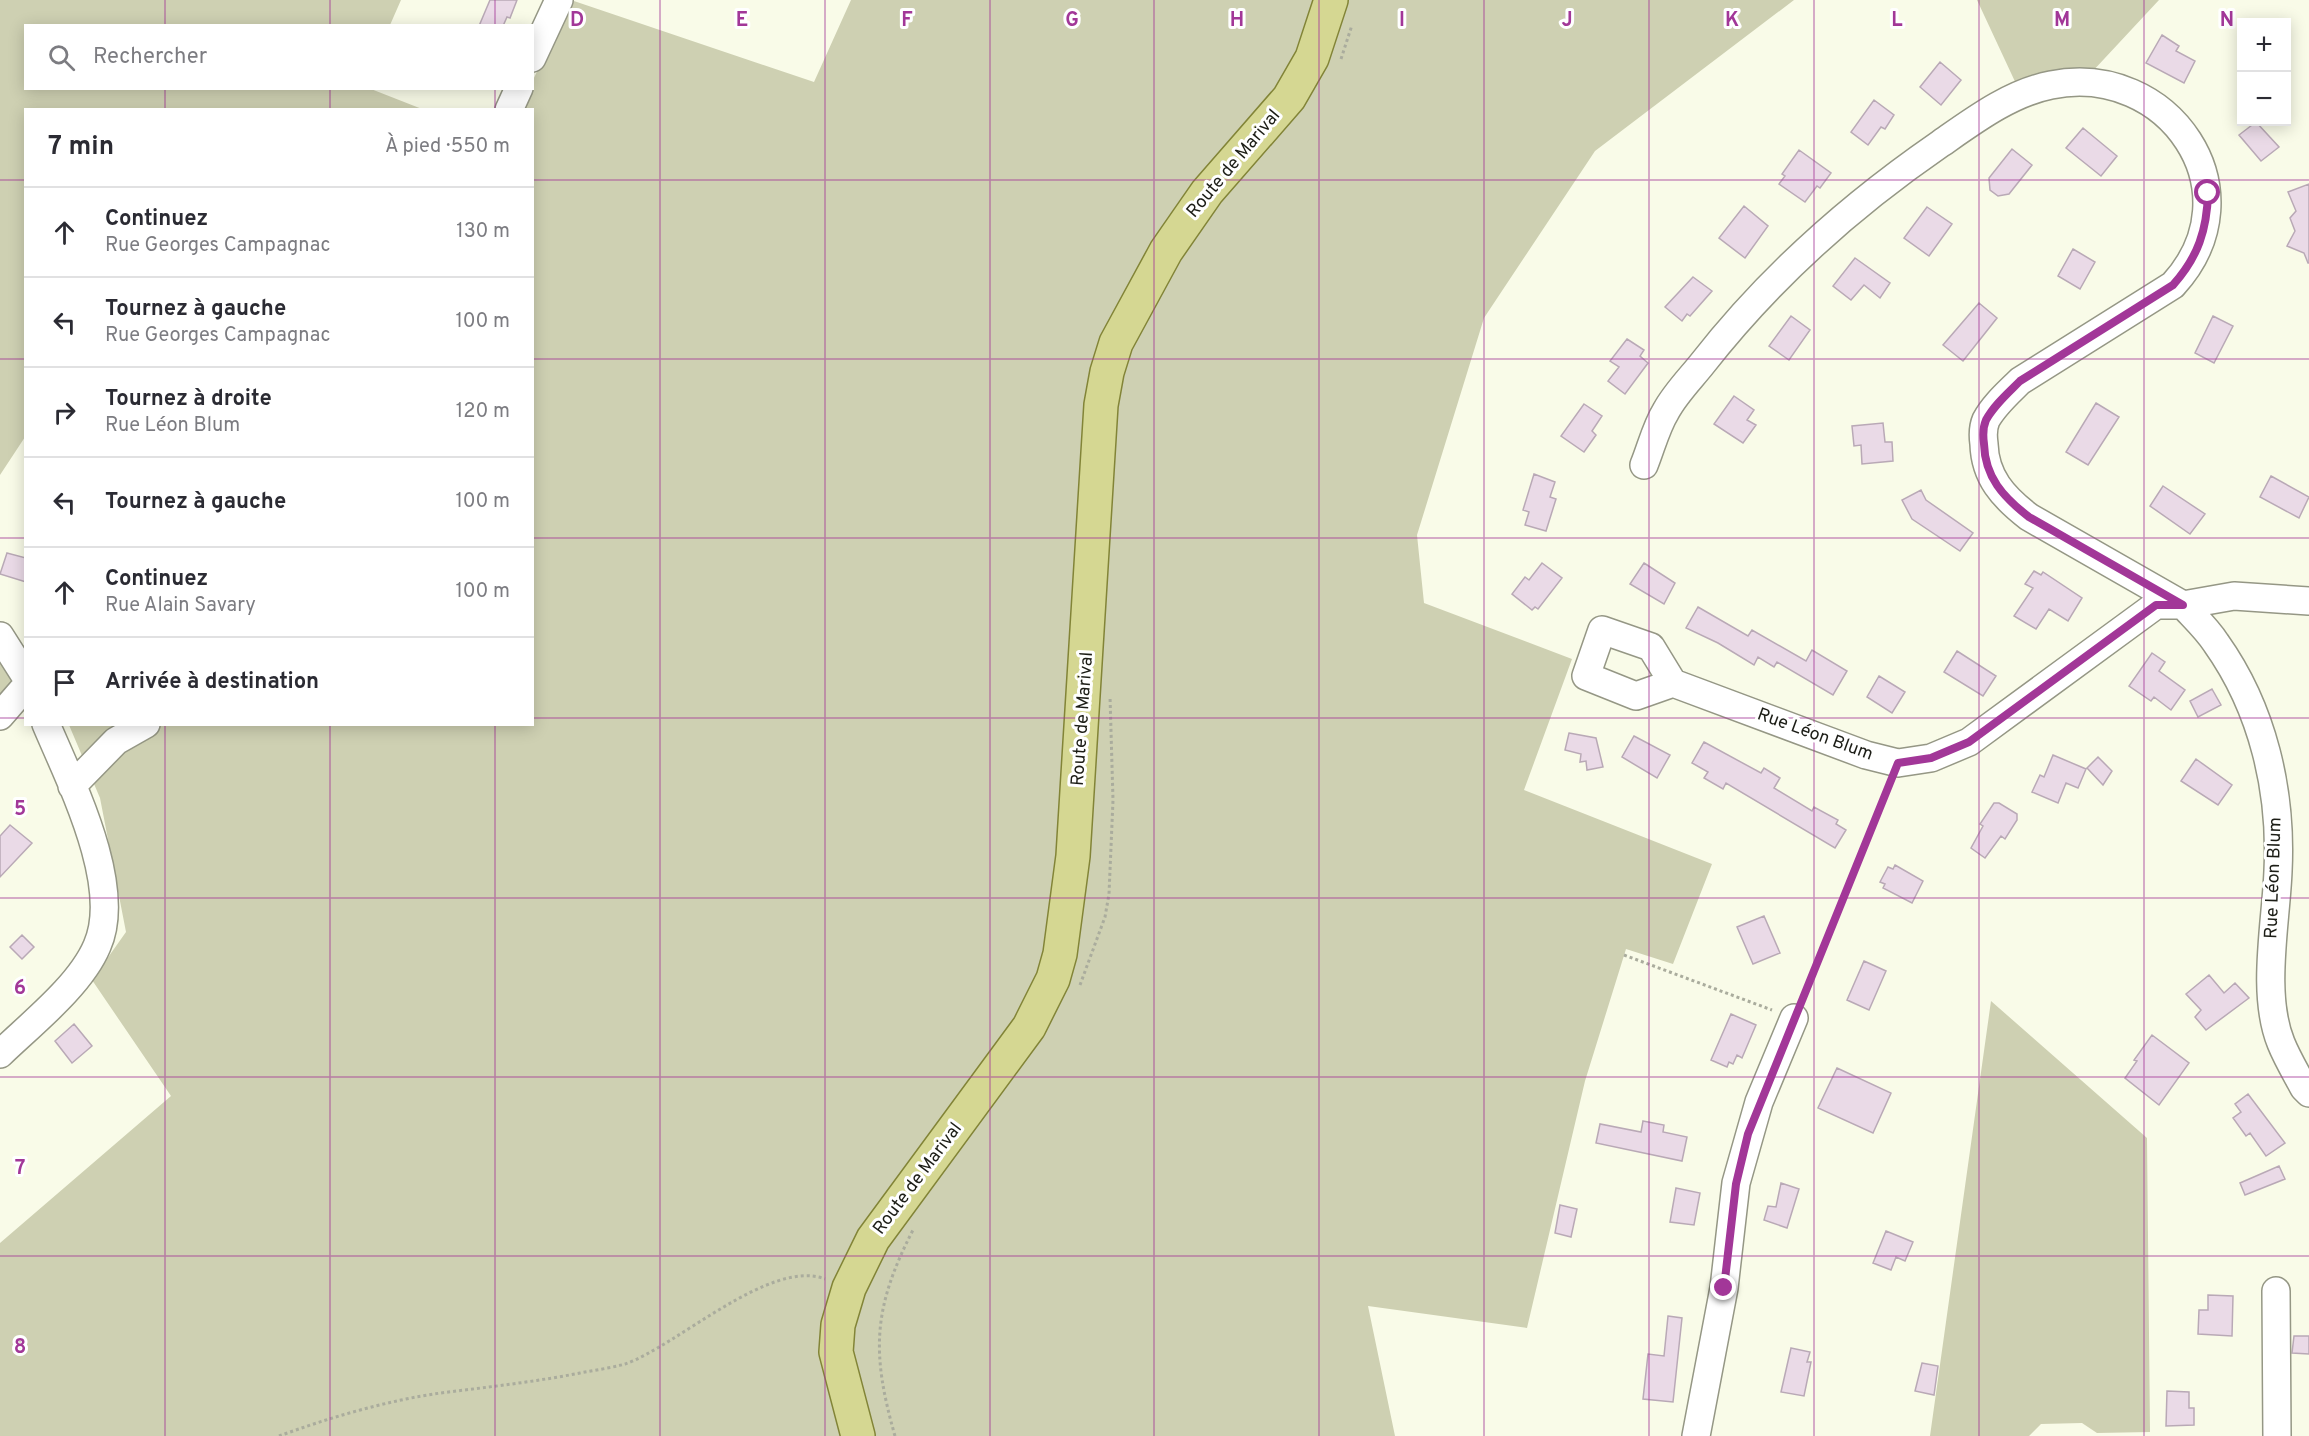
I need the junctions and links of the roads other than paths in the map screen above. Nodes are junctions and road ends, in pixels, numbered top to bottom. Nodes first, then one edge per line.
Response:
1 (559, 0) edge
2 (1331, 0) edge
3 (534, 54) edge
4 (518, 90) edge
5 (510, 108) edge
6 (1644, 465) dead end
7 (2309, 601) edge
8 (2183, 605) junction
9 (0, 636) edge
10 (24, 674) edge
11 (1673, 682) dead end
12 (24, 688) edge
13 (0, 716) edge
14 (47, 726) edge
15 (142, 726) edge
16 (72, 786) junction
17 (1794, 1018) road end
18 (0, 1054) edge
19 (2309, 1093) edge
20 (2276, 1291) dead end
21 (858, 1436) edge
22 (1696, 1436) edge
23 (2277, 1436) edge

1 - 3 street
2 - 21 main road, Route de Marival
4 - 5 street
6 - 8 street
7 - 8 street
8 - 11 street, Rue Léon Blum
8 - 19 street, Rue Léon Blum
9 - 10 street
12 - 13 street
14 - 16 street
15 - 16 street
16 - 18 street
17 - 22 street
20 - 23 street

